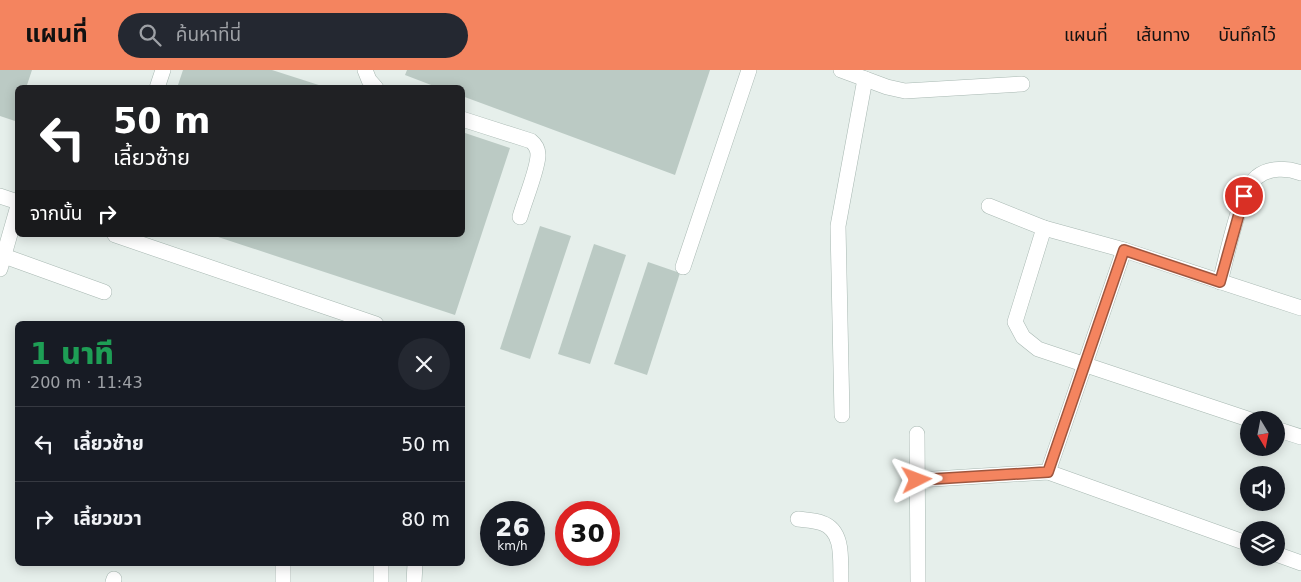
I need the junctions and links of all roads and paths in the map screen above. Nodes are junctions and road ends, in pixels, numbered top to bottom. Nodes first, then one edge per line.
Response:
1 (163, 70) edge
2 (364, 70) edge
3 (749, 70) edge
4 (841, 70) edge
5 (865, 79) junction
6 (1022, 84) dead end
7 (158, 85) edge
8 (373, 85) edge
9 (465, 120) edge
10 (1301, 174) edge
11 (0, 196) edge
12 (15, 201) edge
13 (989, 206) dead end
14 (15, 216) edge
15 (520, 217) dead end
16 (1044, 228) junction
17 (121, 237) edge
18 (1124, 250) junction
19 (2, 262) edge
20 (683, 267) dead end
21 (1220, 282) junction
22 (104, 292) dead end
23 (1301, 308) edge
24 (367, 321) edge
25 (1084, 364) junction
26 (842, 415) dead end
27 (1240, 416) edge
28 (1285, 431) edge
29 (917, 434) dead end
30 (1301, 437) edge
31 (1048, 472) junction
32 (917, 480) junction
33 (798, 519) dead end
34 (1240, 541) edge
35 (1285, 557) edge
36 (1301, 563) edge
37 (283, 566) edge
38 (382, 566) edge
39 (415, 566) edge
40 (283, 582) edge
41 (381, 582) edge
42 (414, 582) edge
43 (840, 582) edge
44 (918, 582) edge

1 - 7 street
2 - 8 street
3 - 20 street
4 - 5 street
5 - 6 street
5 - 26 street
9 - 15 street
10 - 21 street
11 - 12 street
13 - 16 street
14 - 19 street
16 - 18 street
16 - 25 street
17 - 24 street
18 - 21 street
18 - 25 street
19 - 22 street
21 - 23 street
25 - 27 street
25 - 31 street
28 - 30 street
29 - 32 street
31 - 32 street
31 - 34 street
32 - 44 street
33 - 43 street
35 - 36 street
37 - 40 street
38 - 41 street
39 - 42 street

